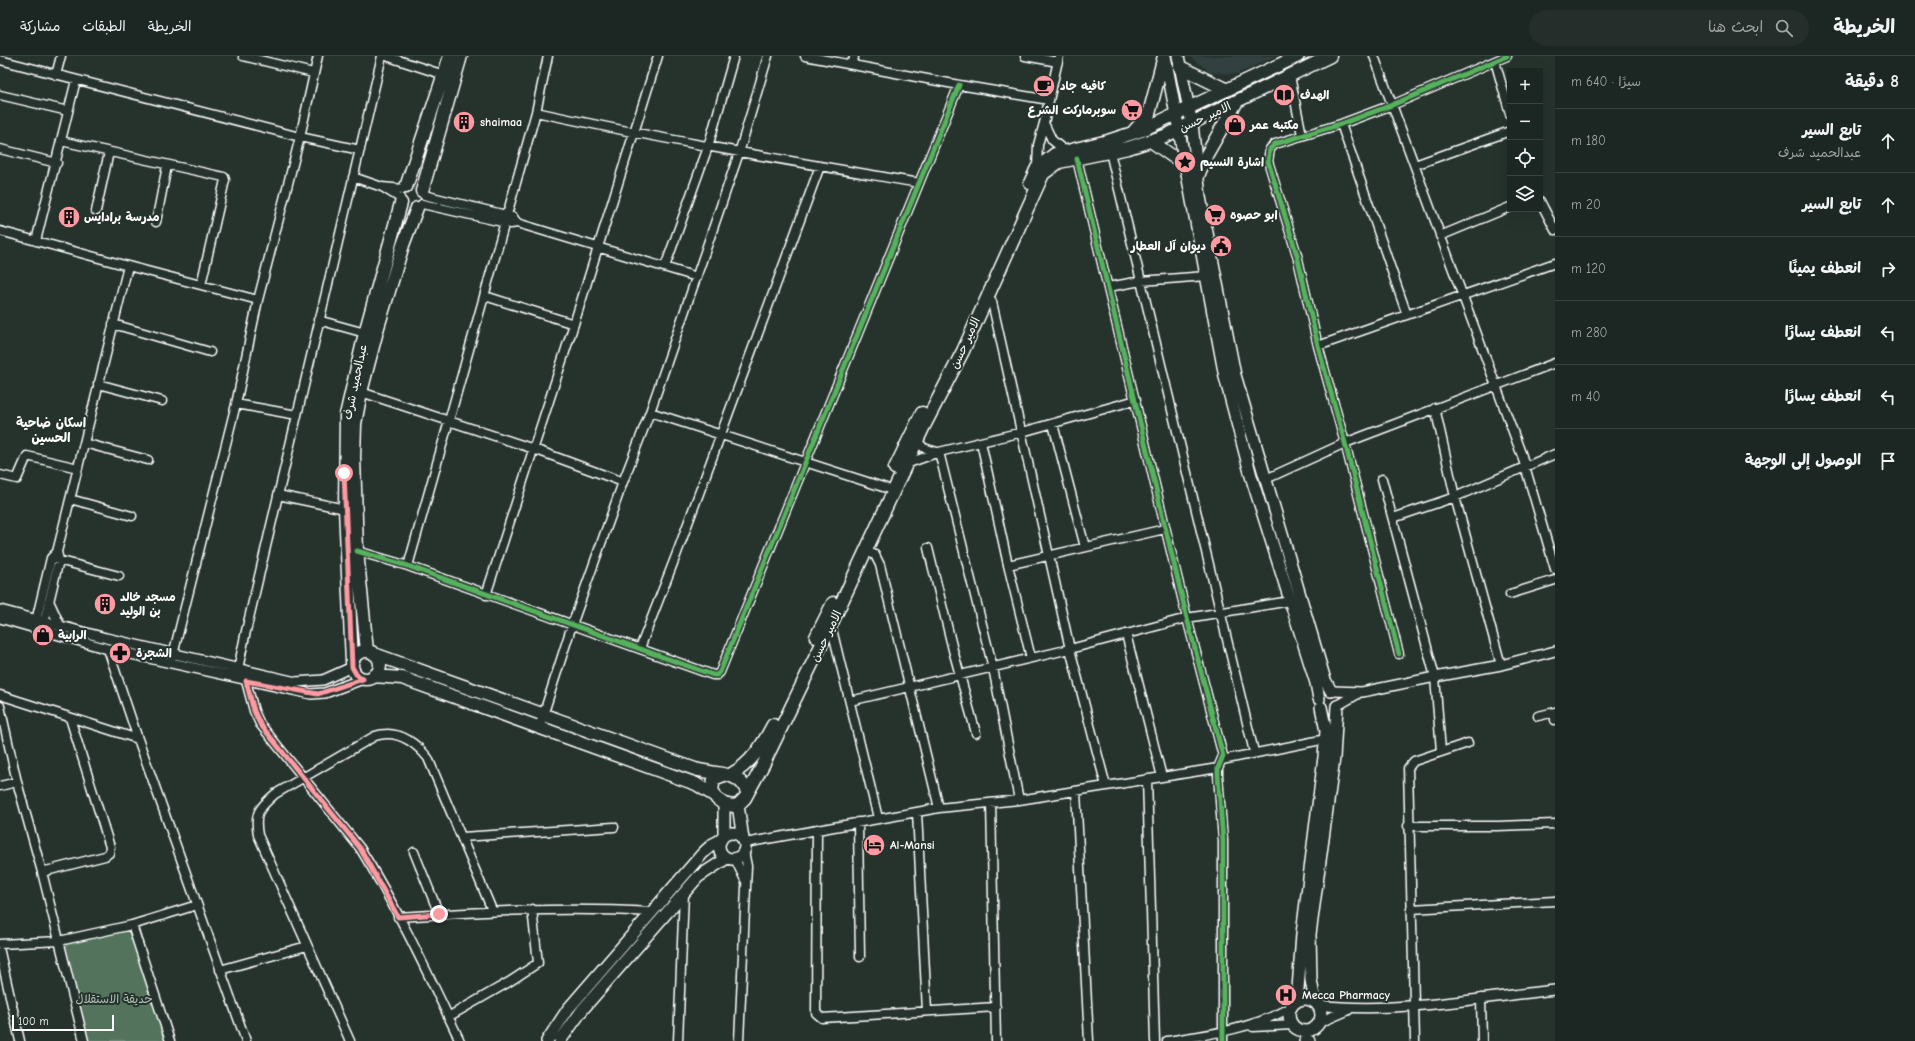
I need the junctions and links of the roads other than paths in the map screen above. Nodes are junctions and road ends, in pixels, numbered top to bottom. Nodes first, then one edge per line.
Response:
1 (61, 56) edge
2 (243, 56) edge
3 (318, 56) edge
4 (382, 56) edge
5 (386, 56) edge
6 (450, 56) edge
7 (461, 56) edge
8 (548, 56) edge
9 (658, 56) edge
10 (734, 56) edge
11 (768, 56) edge
12 (805, 56) edge
13 (1025, 56) edge
14 (1165, 56) edge
15 (1298, 56) edge
16 (1330, 56) edge
17 (1374, 56) edge
18 (1507, 56) edge
19 (1058, 59) edge
20 (0, 60) edge
21 (854, 60) edge
22 (1179, 61) edge
23 (1496, 61) junction
24 (313, 73) junction
25 (56, 75) junction
26 (444, 75) junction
27 (1290, 76) junction
28 (76, 80) junction
29 (959, 85) junction
30 (1227, 90) junction
31 (0, 95) edge
32 (1049, 100) junction
33 (1236, 103) junction
34 (1507, 104) edge
35 (1392, 105) junction
36 (1189, 108) junction
37 (68, 111) junction
38 (536, 112) junction
39 (1177, 113) junction
40 (1044, 123) junction
41 (1192, 124) junction
42 (1341, 124) junction
43 (1180, 129) junction
44 (1507, 132) edge
45 (633, 133) junction
46 (1130, 134) junction
47 (1302, 135) junction
48 (300, 138) junction
49 (61, 142) junction
50 (1151, 142) junction
51 (708, 147) junction
52 (0, 149) edge
53 (360, 150) junction
54 (1065, 151) junction
55 (110, 152) junction
56 (1110, 152) junction
57 (739, 153) junction
58 (1077, 159) junction
59 (1185, 162) junction
60 (57, 163) junction
61 (1415, 165) junction
62 (167, 166) junction
63 (820, 166) junction
64 (1037, 168) junction
65 (1198, 176) junction
66 (353, 177) junction
67 (919, 183) junction
68 (402, 194) junction
69 (421, 200) junction
70 (1543, 206) edge
71 (1507, 209) edge
72 (96, 211) dead end
73 (505, 219) junction
74 (156, 222) dead end
75 (1555, 230) edge
76 (0, 231) edge
77 (1440, 236) junction
78 (36, 241) junction
79 (597, 248) junction
80 (1555, 263) edge
81 (128, 266) junction
82 (665, 267) junction
83 (1206, 276) junction
84 (697, 277) junction
85 (1141, 281) junction
86 (202, 285) junction
87 (1108, 287) junction
88 (988, 294) junction
89 (1462, 294) junction
90 (485, 296) junction
91 (258, 300) junction
92 (1406, 315) junction
93 (318, 320) junction
94 (113, 324) junction
95 (574, 324) junction
96 (365, 333) junction
97 (1318, 346) junction
98 (210, 352) dead end
99 (1555, 363) edge
100 (98, 384) junction
101 (1494, 385) junction
102 (361, 392) junction
103 (1136, 400) junction
104 (162, 401) dead end
105 (236, 404) junction
106 (1434, 408) junction
107 (650, 412) junction
108 (297, 415) junction
109 (448, 421) junction
110 (1053, 424) junction
111 (1022, 432) junction
112 (720, 435) junction
113 (917, 441) junction
114 (981, 442) junction
115 (84, 443) junction
116 (1345, 443) junction
117 (534, 449) junction
118 (939, 452) junction
119 (1555, 454) edge
120 (148, 460) dead end
121 (806, 464) junction
122 (906, 464) junction
123 (1525, 466) junction
124 (78, 468) junction
125 (0, 475) edge
126 (1266, 479) junction
127 (1382, 479) dead end
128 (623, 482) junction
129 (886, 488) junction
130 (278, 495) junction
131 (1455, 497) junction
132 (70, 499) junction
133 (345, 509) junction
134 (132, 516) dead end
135 (1393, 518) junction
136 (1165, 529) junction
137 (1085, 547) junction
138 (928, 548) dead end
139 (863, 549) junction
140 (357, 551) junction
141 (1049, 555) junction
142 (56, 557) junction
143 (1008, 565) junction
144 (408, 566) junction
145 (1555, 569) edge
146 (119, 576) dead end
147 (1555, 580) edge
148 (1510, 594) dead end
149 (486, 595) junction
150 (1290, 601) junction
151 (50, 602) junction
152 (0, 610) edge
153 (1221, 612) junction
154 (0, 618) edge
155 (1187, 618) junction
156 (39, 625) junction
157 (572, 625) junction
158 (832, 625) junction
159 (60, 626) junction
160 (1126, 634) junction
161 (640, 648) junction
162 (108, 649) junction
163 (1070, 649) junction
164 (1555, 651) edge
165 (371, 653) junction
166 (1399, 654) dead end
167 (173, 655) junction
168 (1031, 658) junction
169 (352, 664) junction
170 (1501, 665) junction
171 (993, 668) junction
172 (238, 669) junction
173 (961, 675) junction
174 (368, 677) junction
175 (1434, 677) junction
176 (246, 681) junction
177 (911, 687) junction
178 (1332, 691) junction
179 (1362, 692) junction
180 (0, 695) edge
181 (850, 701) junction
182 (1320, 703) junction
183 (0, 706) edge
184 (1338, 706) junction
185 (1555, 712) edge
186 (1538, 716) dead end
187 (70, 718) junction
188 (1555, 720) edge
189 (541, 722) junction
190 (976, 733) dead end
191 (138, 739) junction
192 (1326, 739) junction
193 (1468, 743) dead end
194 (1441, 751) junction
195 (1254, 752) junction
196 (1222, 760) junction
197 (1218, 768) junction
198 (727, 775) junction
199 (303, 777) junction
200 (1162, 777) junction
201 (1147, 779) junction
202 (17, 782) junction
203 (0, 786) edge
204 (1106, 786) junction
205 (1076, 791) junction
206 (747, 792) junction
207 (719, 800) junction
208 (1019, 800) junction
209 (991, 803) junction
210 (738, 804) junction
211 (939, 808) junction
212 (917, 812) junction
213 (878, 818) junction
214 (858, 822) junction
215 (1555, 824) edge
216 (1408, 826) junction
217 (614, 827) dead end
218 (817, 829) junction
219 (462, 837) junction
220 (722, 838) junction
221 (744, 844) junction
222 (414, 852) dead end
223 (731, 859) junction
224 (42, 872) junction
225 (746, 881) junction
226 (684, 893) junction
227 (1555, 901) edge
228 (197, 905) junction
229 (1411, 909) junction
230 (492, 910) junction
231 (532, 910) junction
232 (652, 912) junction
233 (439, 914) junction
234 (398, 917) junction
235 (642, 923) junction
236 (132, 925) junction
237 (651, 932) junction
238 (59, 941) junction
239 (0, 944) edge
240 (307, 946) junction
241 (0, 952) edge
242 (860, 957) dead end
243 (220, 970) junction
244 (1311, 988) junction
245 (1298, 989) junction
246 (1555, 990) edge
247 (1481, 998) junction
248 (1317, 1004) junction
249 (1414, 1005) junction
250 (1292, 1006) junction
251 (996, 1007) junction
252 (1361, 1008) junction
253 (927, 1011) junction
254 (448, 1017) junction
255 (1316, 1026) junction
256 (1244, 1027) junction
257 (1223, 1032) junction
258 (1297, 1032) edge
259 (20, 1041) edge
260 (84, 1041) edge
261 (170, 1041) edge
262 (246, 1041) edge
263 (350, 1041) edge
264 (460, 1041) edge
265 (547, 1041) edge
266 (560, 1041) edge
267 (678, 1041) edge
268 (739, 1041) edge
269 (996, 1041) edge
270 (1089, 1041) edge
271 (1155, 1041) edge
272 (1168, 1041) edge
273 (1223, 1041) edge
274 (1305, 1041) edge
275 (1309, 1041) edge
276 (1313, 1041) edge
277 (1415, 1041) edge
278 (1482, 1041) edge

1 - 25 street
2 - 24 street
3 - 24 street
4 - 53 street
5 - 26 street
6 - 26 main road, عبدالحميد شرف
7 - 69 main road, عبدالحميد شرف
8 - 38 street
9 - 45 street
10 - 51 street
11 - 57 street
12 - 21 street
13 - 19 street
14 - 39 main road
14 - 46 main road
15 - 30 main road, الامير حسن
16 - 27 main road, الامير حسن
17 - 35 street
18 - 23 street
19 - 32 street
20 - 25 street
21 - 29 street
22 - 30 main road
22 - 36 main road
23 - 34 street
23 - 35 street
24 - 48 street
25 - 28 street
26 - 68 main road, عبدالحميد شرف
27 - 33 main road, الامير حسن
27 - 47 street
28 - 37 street
28 - 48 street
29 - 32 street
29 - 67 street
30 - 36 main road, الامير حسن
31 - 37 street
32 - 40 street
33 - 41 main road, الامير حسن
33 - 65 main road
35 - 42 street
35 - 61 street
36 - 39 main road, الامير حسن
36 - 41 main road
37 - 49 street
38 - 45 street
38 - 73 street
39 - 43 main road
39 - 46 main road, الامير حسن
40 - 54 street
40 - 64 street
41 - 43 main road, الامير حسن
41 - 65 main road
42 - 47 street
42 - 92 street
43 - 50 main road, الامير حسن
43 - 59 main road
44 - 61 street
45 - 51 street
45 - 79 street
46 - 54 main road, الامير حسن
47 - 97 street
48 - 53 street
48 - 91 street
49 - 55 street
49 - 60 street
50 - 56 main road, الامير حسن
50 - 59 main road
51 - 57 street
51 - 82 street
52 - 60 street
53 - 66 street
54 - 64 main road, الامير حسن
55 - 62 street
55 - 72 street
56 - 58 main road, الامير حسن
56 - 85 street
57 - 63 street
57 - 84 street
58 - 87 street
58 - 88 main road, الامير حسن
59 - 83 main road
60 - 78 street
61 - 77 street
62 - 74 street
62 - 86 street
63 - 67 street
63 - 112 street
64 - 129 main road, الامير حسن
65 - 126 main road
66 - 68 street
66 - 93 street
67 - 121 street
68 - 69 main road
68 - 69 main road
68 - 96 main road, عبدالحميد شرف
69 - 73 street
69 - 102 main road, عبدالحميد شرف
70 - 75 street
71 - 77 street
73 - 79 street
73 - 90 street
76 - 78 street
77 - 89 street
78 - 81 street
79 - 82 street
79 - 95 street
80 - 89 street
81 - 86 street
81 - 94 street
82 - 84 street
83 - 85 street
83 - 150 main road
84 - 107 street
85 - 87 street
85 - 153 street
86 - 91 street
87 - 103 street
88 - 111 street
88 - 113 main road, الامير حسن
89 - 92 street
89 - 101 street
90 - 95 street
90 - 109 street
91 - 105 street
92 - 97 street
93 - 96 street
93 - 108 street
94 - 98 street
94 - 100 street
95 - 117 street
96 - 133 main road, عبدالحميد شرف
97 - 116 street
99 - 101 street
100 - 104 street
100 - 115 street
101 - 106 street
101 - 123 street
102 - 109 street
102 - 140 main road, عبدالحميد شرف
103 - 110 street
103 - 136 street
105 - 108 street
105 - 167 street
106 - 116 street
106 - 131 street
107 - 112 street
107 - 128 street
108 - 130 street
109 - 117 street
109 - 144 street
110 - 111 street
110 - 137 street
111 - 114 street
111 - 141 street
112 - 121 street
112 - 161 street
113 - 118 street
113 - 122 main road, الامير حسن
114 - 118 street
114 - 143 street
115 - 120 street
115 - 124 street
116 - 126 street
116 - 166 street
117 - 128 street
117 - 149 street
118 - 122 street
118 - 171 street
119 - 123 street
121 - 129 street
121 - 161 street
122 - 139 main road, الامير حسن
123 - 131 street
123 - 145 street
124 - 125 street
124 - 132 street
126 - 178 main road
127 - 135 street
128 - 157 street
129 - 139 main road, الامير حسن
130 - 133 street
130 - 172 street
131 - 135 street
131 - 170 street
132 - 134 street
132 - 142 street
133 - 169 main road, عبدالحميد شرف
135 - 175 street
136 - 137 street
136 - 155 street
137 - 141 street
138 - 173 street
139 - 158 main road, الامير حسن
139 - 177 street
139 - 198 main road, الامير حسن
140 - 144 street
140 - 165 main road, عبدالحميد شرف
141 - 143 street
141 - 163 street
142 - 146 street
142 - 151 street
142 - 156 street
143 - 168 street
144 - 149 street
147 - 148 street
149 - 157 street
150 - 153 street
150 - 182 main road
151 - 156 street
151 - 159 street
152 - 156 street
153 - 155 street
153 - 195 street
154 - 156 street
155 - 160 street
155 - 196 street
156 - 159 street
156 - 162 street
157 - 161 street
157 - 189 street
158 - 181 street
158 - 206 main road, الامير حسن
159 - 167 street
160 - 163 street
160 - 200 street
162 - 176 street
162 - 191 street
163 - 168 street
163 - 204 street
164 - 170 street
165 - 169 main road
165 - 174 main road
165 - 189 main road
167 - 172 street
168 - 171 street
169 - 172 street
169 - 174 main road
170 - 175 street
171 - 173 street
171 - 208 street
173 - 177 street
173 - 190 street
174 - 176 street
174 - 189 main road
175 - 179 street
175 - 194 street
176 - 199 street
177 - 181 street
177 - 211 street
178 - 179 street
178 - 182 main road
178 - 184 main road
179 - 184 street
180 - 187 street
181 - 213 street
182 - 184 main road
182 - 192 main road
183 - 202 street
184 - 244 main road
185 - 186 street
185 - 188 street
187 - 191 street
187 - 224 street
189 - 198 main road
189 - 207 main road
191 - 228 street
192 - 195 street
192 - 245 main road
193 - 194 street
194 - 216 street
195 - 196 street
196 - 197 street
197 - 200 street
197 - 257 street
198 - 206 main road
198 - 207 main road, الامير حسن
199 - 219 street
199 - 234 street
199 - 240 street
200 - 201 street
201 - 204 street
201 - 271 street
202 - 203 street
202 - 224 street
204 - 205 street
205 - 208 street
205 - 270 street
206 - 210 main road
207 - 210 main road
207 - 220 main road
208 - 209 street
209 - 211 street
209 - 251 street
210 - 221 main road
211 - 212 street
212 - 213 street
212 - 253 street
213 - 214 street
214 - 218 street
214 - 242 street
215 - 216 street
216 - 229 street
217 - 219 street
218 - 221 street
218 - 253 street
219 - 230 street
220 - 221 main road
220 - 223 main road
220 - 232 main road
221 - 223 main road
221 - 225 street
222 - 233 street
223 - 225 street
223 - 226 main road
224 - 238 street
225 - 268 street
226 - 237 main road
226 - 267 street
227 - 229 street
228 - 236 street
228 - 243 street
229 - 249 street
230 - 231 street
230 - 233 street
231 - 232 street
231 - 254 street
232 - 235 main road
233 - 234 street
234 - 254 street
235 - 237 main road
235 - 265 main road
236 - 238 street
236 - 261 street
237 - 266 main road
238 - 239 street
238 - 260 street
240 - 243 street
240 - 263 street
241 - 259 street
243 - 262 street
244 - 245 main road
244 - 248 main road
245 - 250 main road
246 - 247 street
247 - 249 street
247 - 278 street
248 - 250 main road
248 - 252 street
248 - 255 main road
249 - 252 street
249 - 277 street
250 - 256 street
250 - 258 main road
251 - 253 street
251 - 269 street
252 - 255 street
254 - 264 street
255 - 258 main road
255 - 276 main road
256 - 257 street
256 - 258 street
257 - 272 street
257 - 273 street
274 - 275 main road

